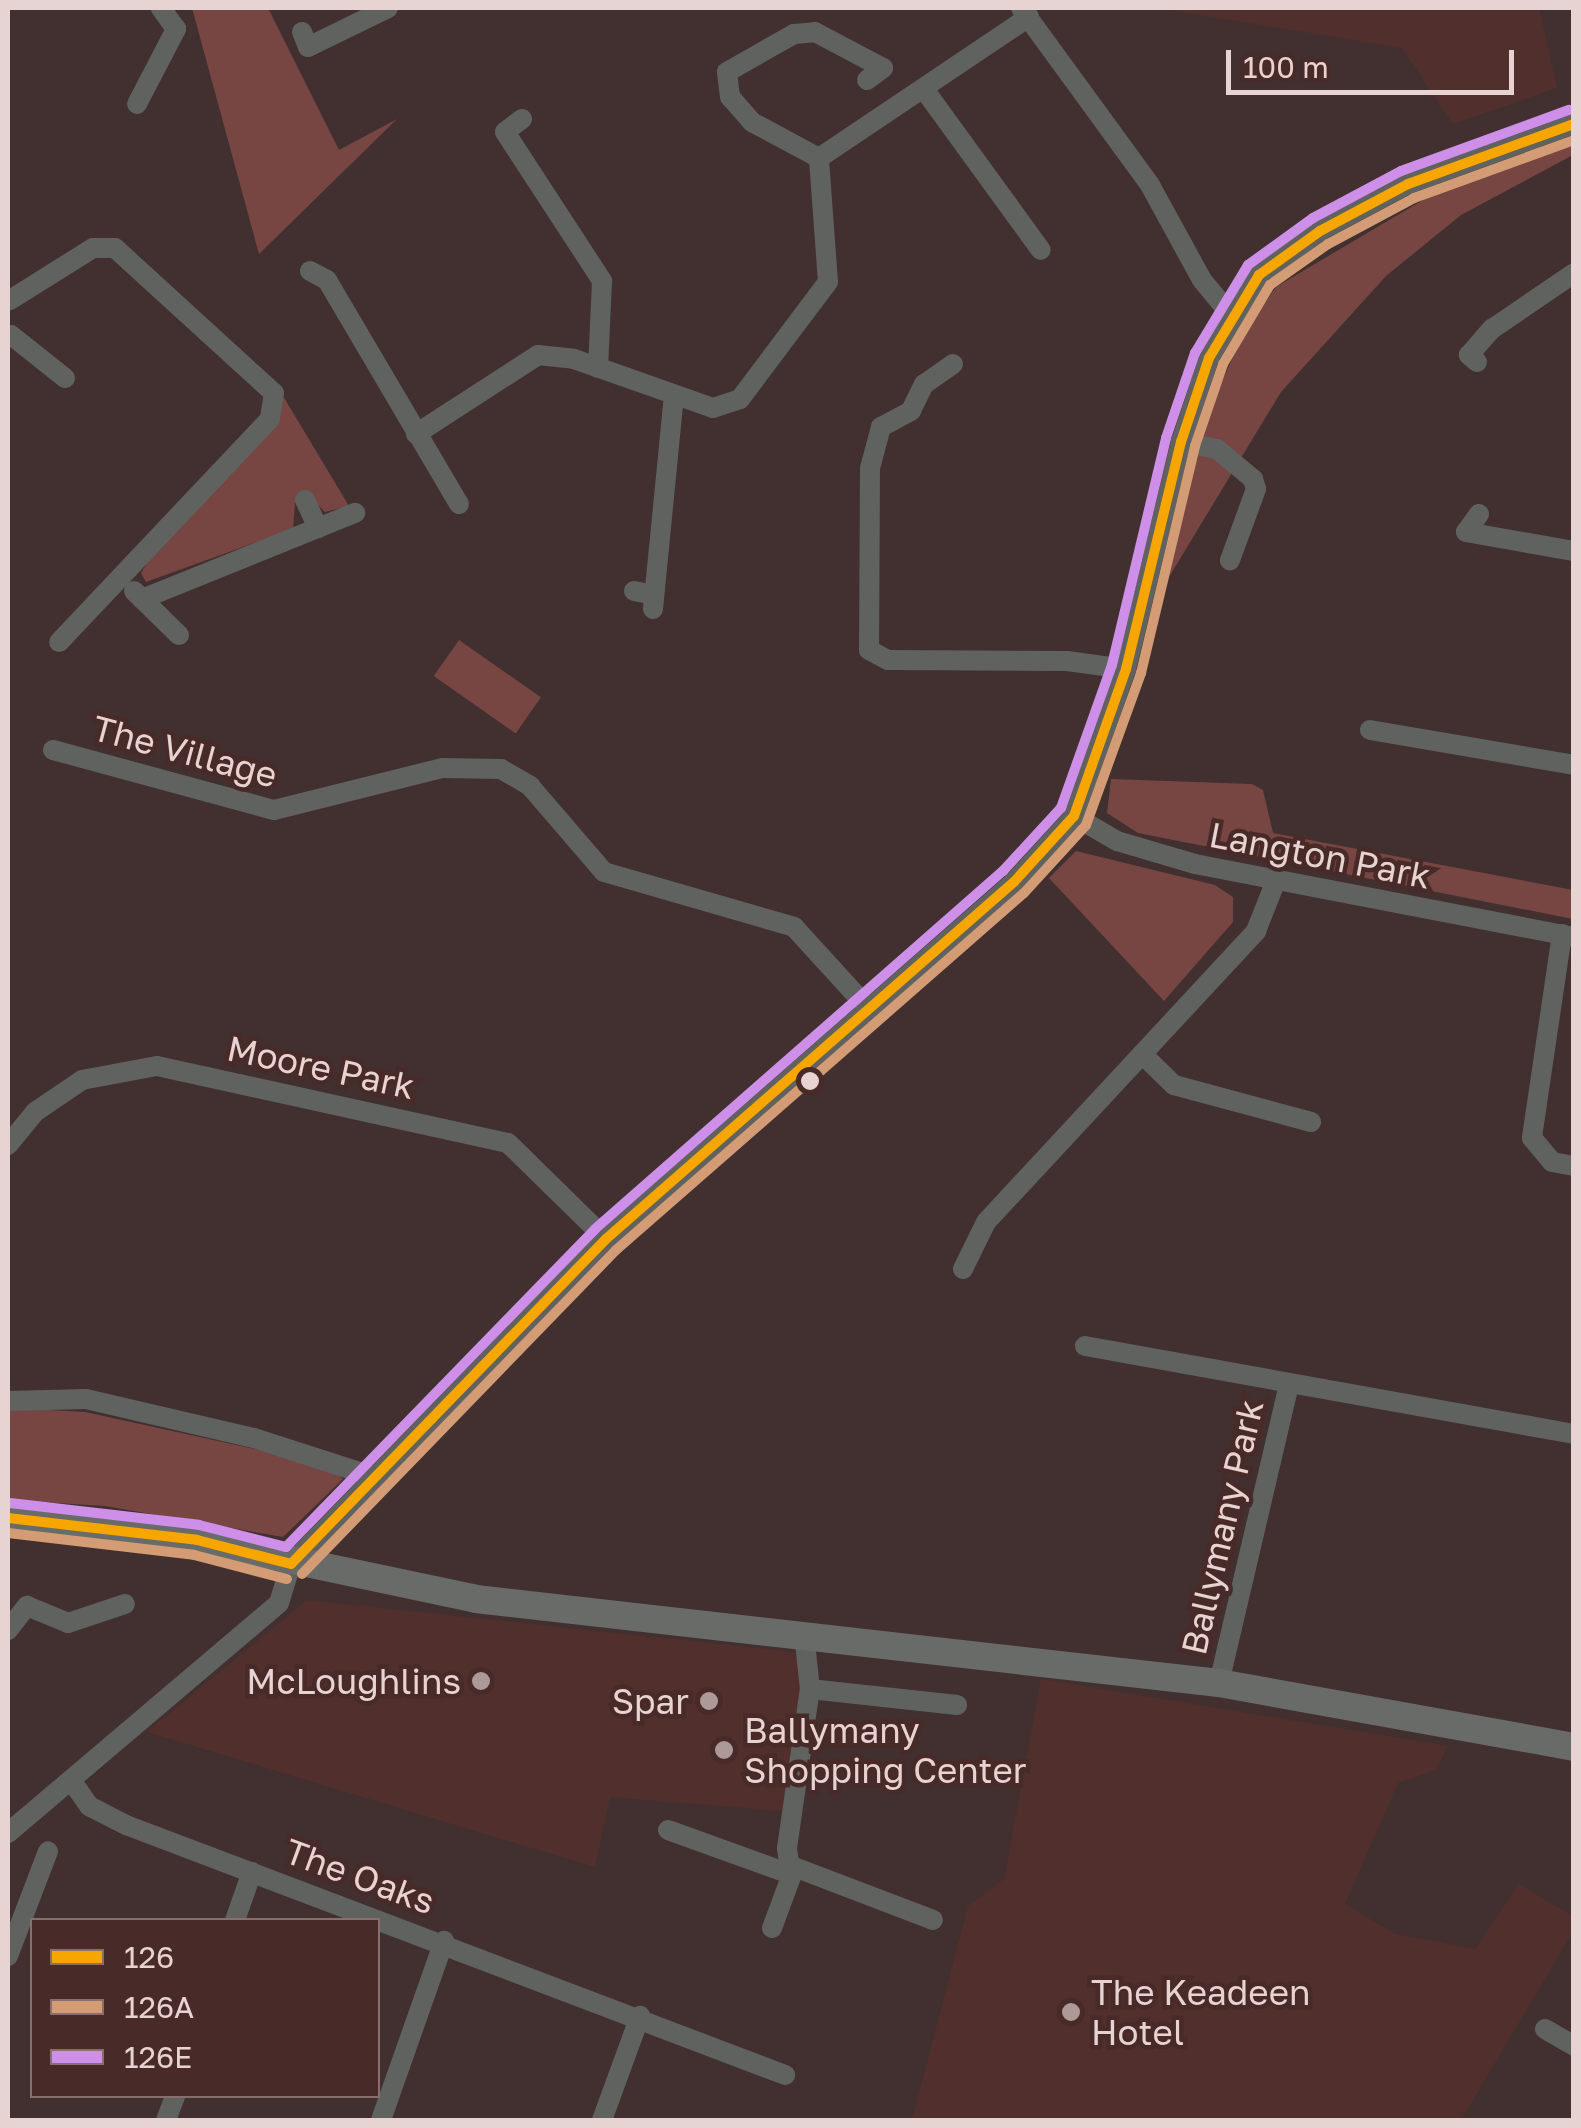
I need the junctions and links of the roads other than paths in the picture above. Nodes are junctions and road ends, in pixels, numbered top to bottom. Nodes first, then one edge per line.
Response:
1 (161, 8) edge
2 (388, 8) edge
3 (1025, 12) edge
4 (302, 32) dead end
5 (867, 80) dead end
6 (926, 92) junction
7 (137, 104) dead end
8 (522, 119) dead end
9 (1574, 124) edge
10 (818, 158) junction
11 (1041, 250) dead end
12 (310, 270) dead end
13 (1574, 273) edge
14 (9, 300) edge
15 (1230, 314) junction
16 (9, 338) edge
17 (1477, 362) dead end
18 (953, 364) dead end
19 (598, 368) junction
20 (65, 378) dead end
21 (674, 395) junction
22 (416, 434) junction
23 (1181, 442) junction
24 (305, 500) dead end
25 (459, 504) dead end
26 (355, 513) dead end
27 (1479, 514) dead end
28 (318, 528) junction
29 (1574, 551) edge
30 (1230, 560) dead end
31 (120, 578) junction
32 (647, 598) dead end
33 (142, 599) junction
34 (179, 635) dead end
35 (59, 642) dead end
36 (1126, 669) junction
37 (1370, 730) dead end
38 (52, 750) dead end
39 (1574, 765) edge
40 (1074, 816) junction
41 (1275, 883) junction
42 (1568, 936) edge
43 (867, 1007) junction
44 (1142, 1054) junction
45 (1311, 1122) dead end
46 (8, 1145) edge
47 (1574, 1166) edge
48 (606, 1239) junction
49 (963, 1270) dead end
50 (1085, 1346) dead end
51 (1289, 1385) junction
52 (8, 1400) edge
53 (1574, 1434) edge
54 (372, 1476) junction
55 (8, 1518) edge
56 (290, 1564) junction
57 (125, 1604) dead end
58 (8, 1630) edge
59 (804, 1634) junction
60 (1219, 1683) junction
61 (810, 1689) junction
62 (957, 1705) dead end
63 (1574, 1747) edge
64 (71, 1780) junction
65 (668, 1830) dead end
66 (8, 1833) edge
67 (48, 1850) dead end
68 (790, 1870) junction
69 (252, 1872) junction
70 (236, 1918) edge
71 (378, 1918) edge
72 (380, 1919) edge
73 (934, 1920) dead end
74 (772, 1928) dead end
75 (444, 1942) junction
76 (8, 1956) edge
77 (640, 2016) junction
78 (1544, 2029) dead end
79 (1574, 2046) edge
80 (785, 2075) dead end
81 (381, 2120) edge
82 (602, 2120) edge

1 - 7 street
2 - 4 street
3 - 6 street
3 - 15 street
5 - 10 street
6 - 10 street
6 - 11 street
8 - 19 street
9 - 15 street
10 - 21 street
12 - 22 street
13 - 17 street
14 - 16 street
14 - 31 street
15 - 23 street
16 - 20 street
18 - 36 street
19 - 21 street
19 - 22 street
21 - 32 street
22 - 25 street
23 - 30 street
23 - 36 street
24 - 28 street
26 - 28 street
27 - 29 street
28 - 33 street
31 - 33 street
31 - 35 street
33 - 34 street
36 - 40 street
37 - 39 street
38 - 43 street, The Village
40 - 41 street, Langton Park
40 - 43 street
41 - 42 street, Langton Park
41 - 44 street
42 - 47 street, Langton Park
43 - 48 street
44 - 45 street
44 - 49 street
46 - 48 street, Moore Park
48 - 54 street
50 - 51 street, Ballymany Park
51 - 53 street, Ballymany Park
51 - 60 street, Ballymany Park
52 - 54 street
54 - 56 street
55 - 56 main road
56 - 59 main road
56 - 64 street
57 - 58 street
59 - 60 main road
59 - 61 street
60 - 63 main road
61 - 62 street
61 - 68 street
64 - 66 street
64 - 69 street, The Oaks
65 - 68 street
67 - 76 street
68 - 73 street
68 - 74 street
69 - 70 street
69 - 71 street, The Oaks
72 - 75 street, The Oaks
75 - 77 street, The Oaks
75 - 81 street
77 - 80 street, The Oaks
77 - 82 street
78 - 79 street

